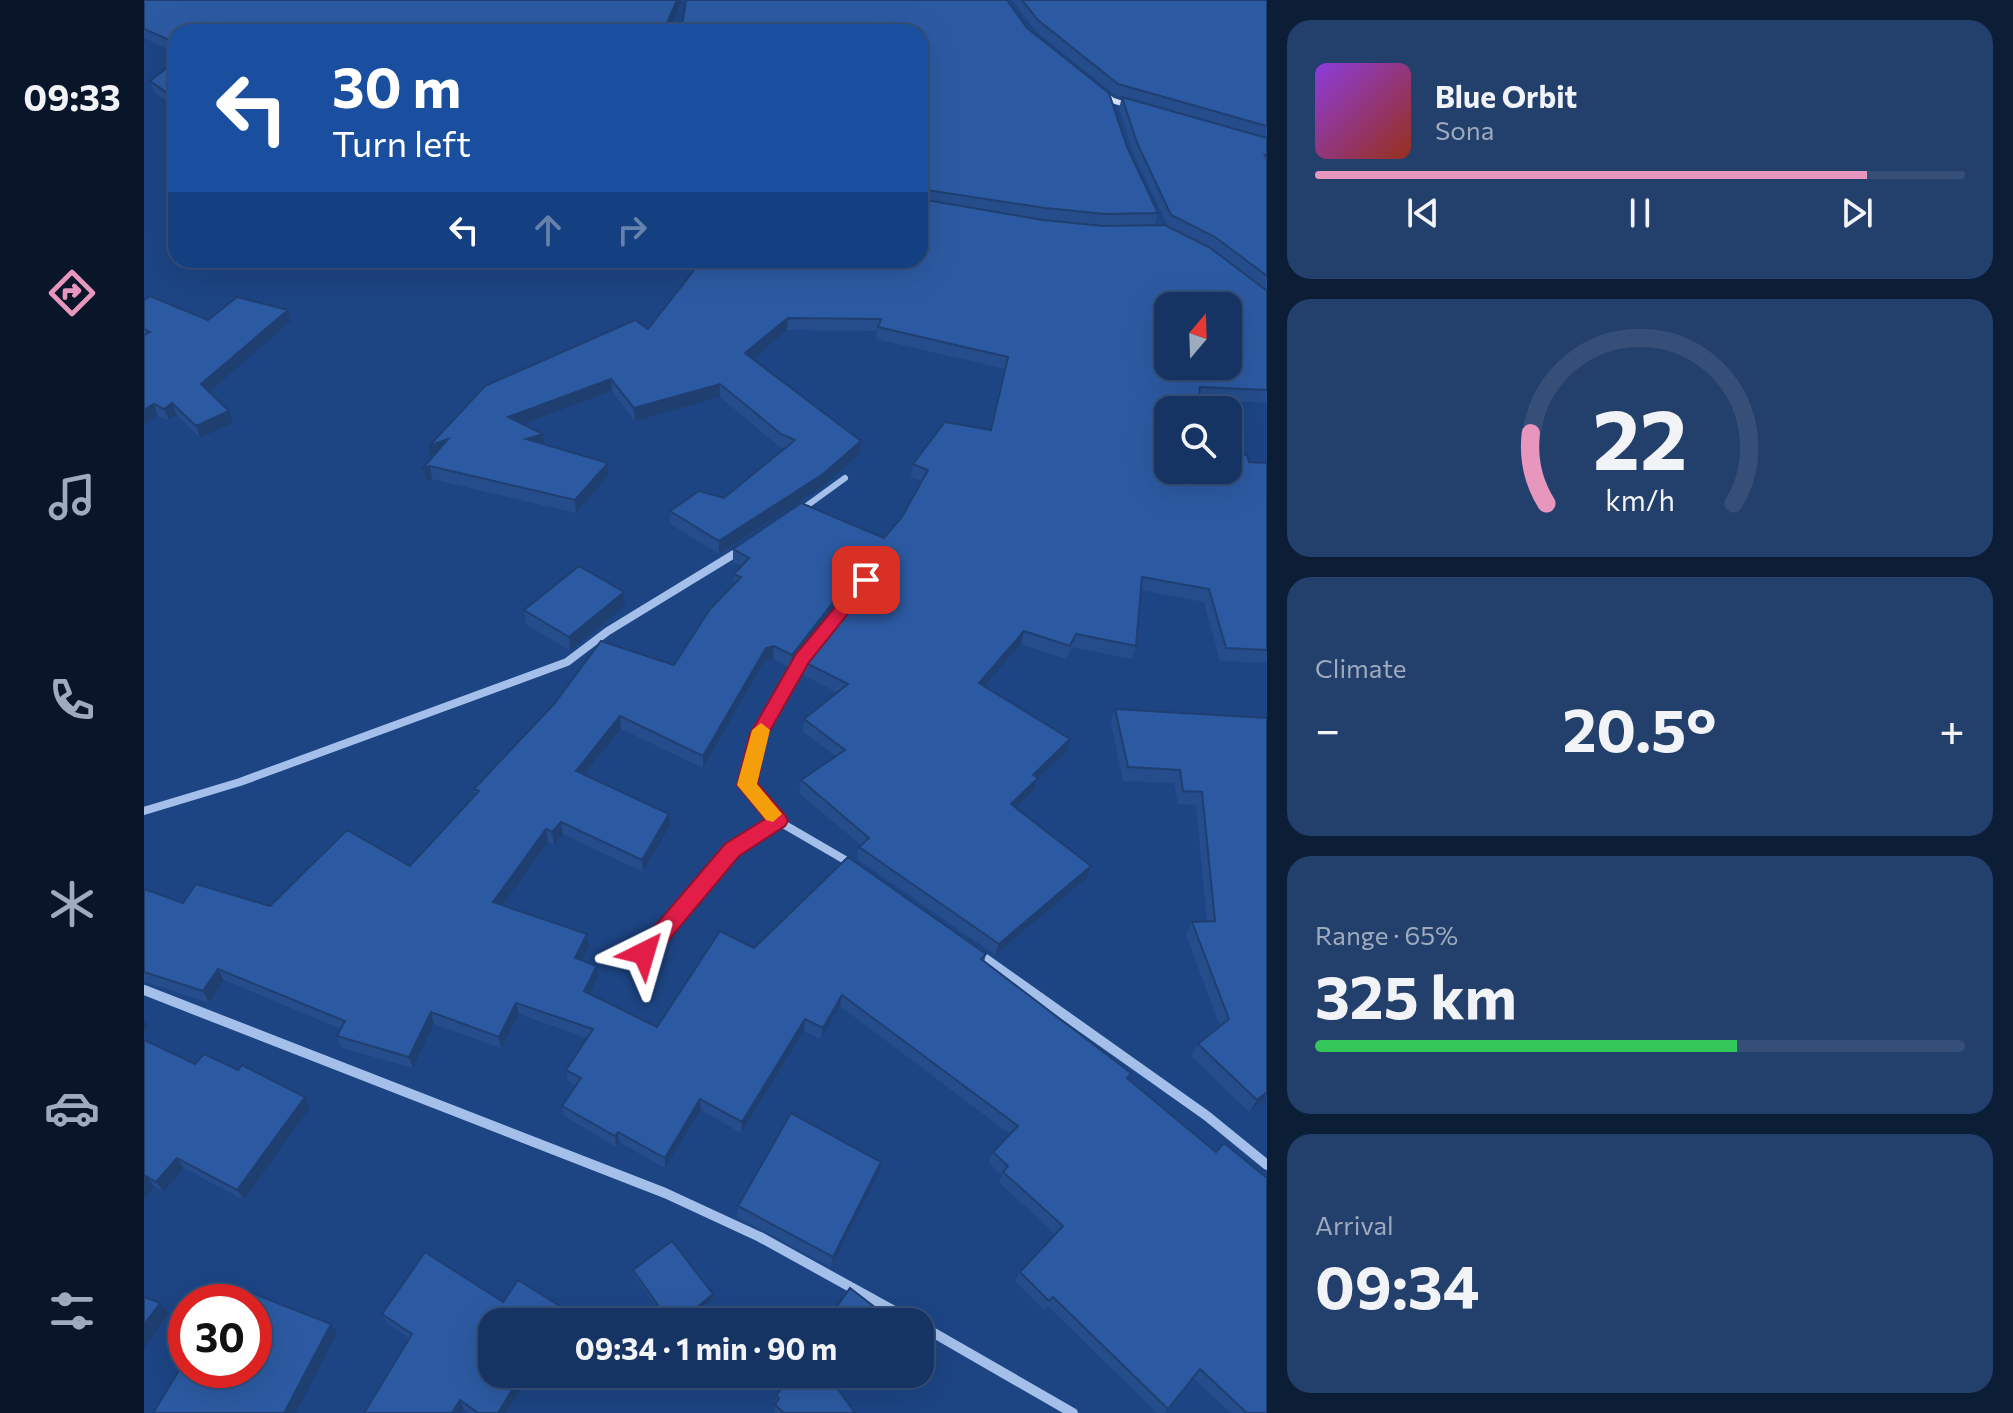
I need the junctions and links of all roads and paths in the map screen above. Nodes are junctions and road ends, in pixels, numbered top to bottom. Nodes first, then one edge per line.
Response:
1 (1081, 77) edge
2 (1111, 100) junction
3 (1154, 112) edge
4 (1115, 114) edge
5 (845, 478) dead end
6 (794, 515) edge
7 (744, 547) edge
8 (866, 580) edge
9 (144, 811) edge
10 (778, 821) junction
11 (868, 875) edge
12 (973, 949) edge
13 (644, 953) dead end
14 (144, 990) edge
15 (1267, 1165) edge
16 (888, 1308) edge
17 (934, 1333) edge
18 (1073, 1413) edge

1 - 2 main road
2 - 3 main road
2 - 4 street
5 - 6 street
7 - 9 street
8 - 10 street
10 - 11 street
10 - 13 street
12 - 15 street
14 - 16 street
17 - 18 street

